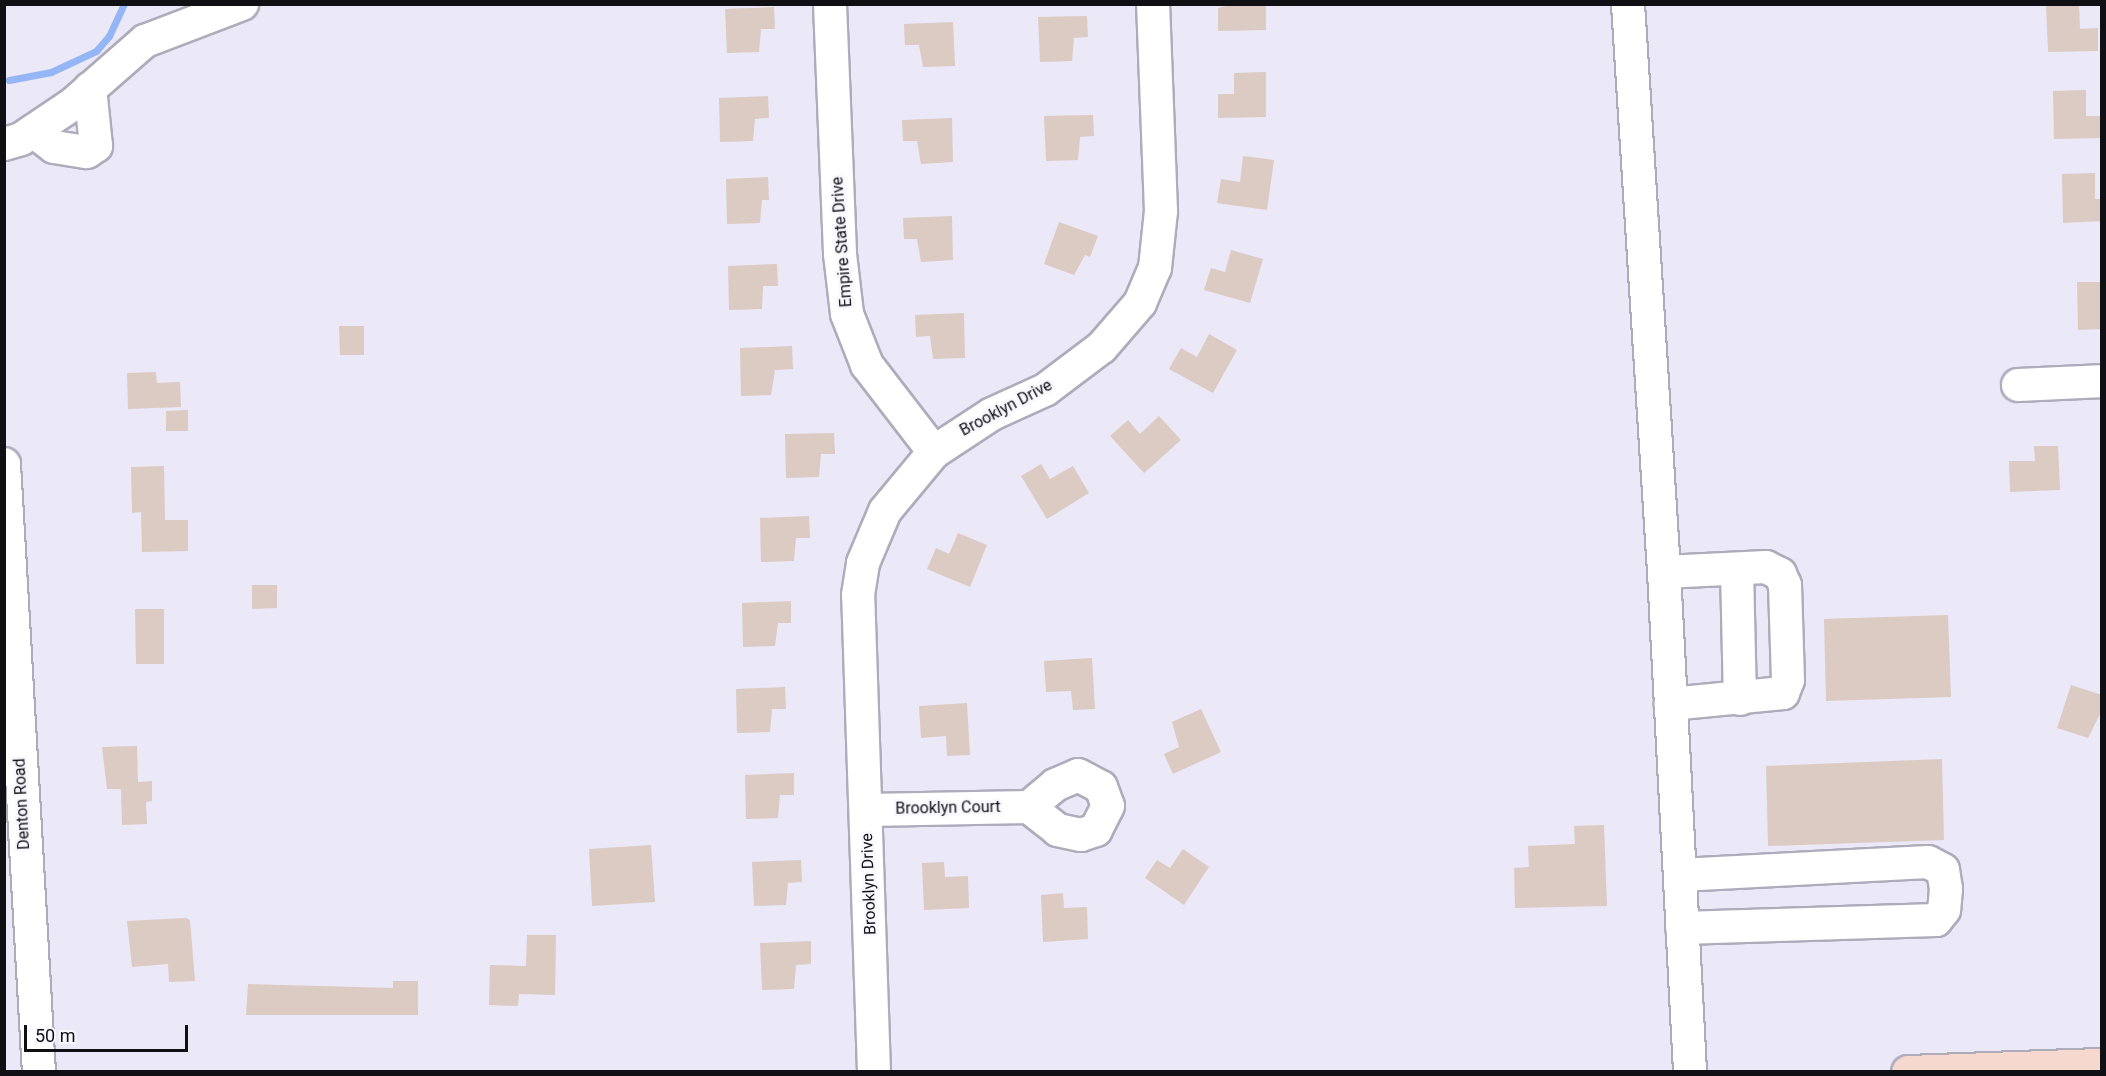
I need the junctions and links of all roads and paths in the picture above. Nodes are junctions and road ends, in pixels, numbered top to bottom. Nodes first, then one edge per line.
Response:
1 (242, 4) edge
2 (830, 4) edge
3 (1153, 4) edge
4 (1628, 4) edge
5 (90, 88) junction
6 (33, 131) junction
7 (4, 144) edge
8 (2102, 381) edge
9 (2018, 385) dead end
10 (934, 452) junction
11 (4, 464) edge
12 (1737, 569) junction
13 (1664, 572) junction
14 (1740, 699) junction
15 (1671, 704) junction
16 (1029, 807) dead end
17 (867, 810) junction
18 (1680, 875) junction
19 (1682, 928) junction
20 (2087, 1067) edge
21 (39, 1071) edge
22 (874, 1071) edge
23 (1690, 1071) edge
24 (1908, 1071) edge

1 - 5 street
2 - 10 street, Empire State Drive
3 - 10 street, Brooklyn Drive
4 - 13 street
5 - 6 street
5 - 6 street
6 - 7 street
8 - 9 street
10 - 17 street, Brooklyn Drive
11 - 21 street, Denton Road
12 - 13 street
12 - 14 street
12 - 14 street
13 - 15 street
14 - 15 street
15 - 18 street
16 - 17 street, Brooklyn Court
17 - 22 street, Brooklyn Drive
18 - 19 street
18 - 19 street
19 - 23 street
20 - 24 main road

